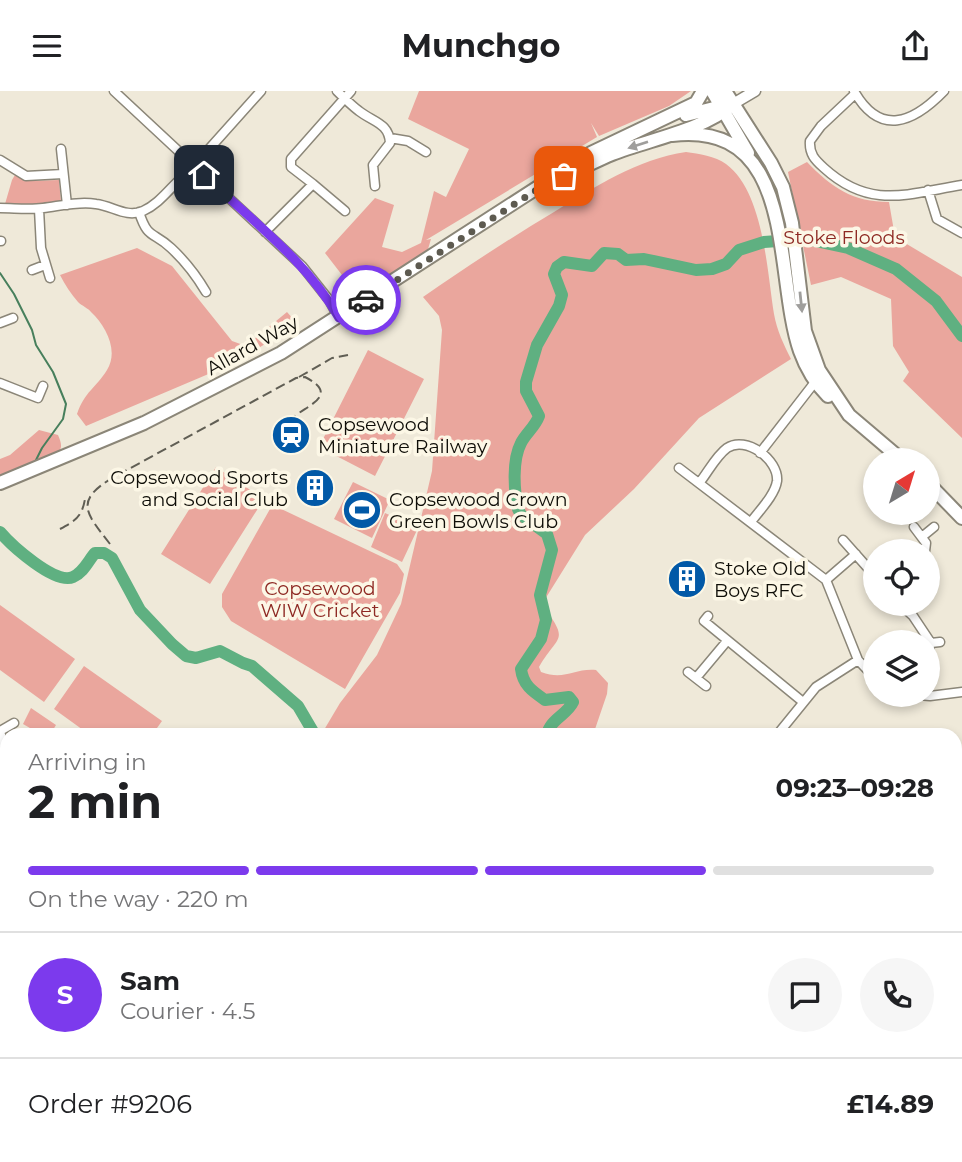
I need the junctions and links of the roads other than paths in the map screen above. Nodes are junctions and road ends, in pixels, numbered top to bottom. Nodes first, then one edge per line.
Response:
1 (114, 91) edge
2 (247, 91) edge
3 (261, 91) edge
4 (337, 91) edge
5 (351, 91) edge
6 (703, 91) edge
7 (712, 91) edge
8 (755, 91) edge
9 (944, 91) edge
10 (855, 92) edge
11 (254, 98) junction
12 (344, 99) junction
13 (729, 101) edge
14 (638, 130) junction
15 (672, 135) junction
16 (390, 138) junction
17 (61, 149) dead end
18 (426, 152) dead end
19 (0, 160) edge
20 (197, 167) junction
21 (757, 168) junction
22 (63, 174) junction
23 (313, 184) junction
24 (765, 185) junction
25 (962, 185) edge
26 (375, 186) dead end
27 (541, 187) junction
28 (928, 190) junction
29 (67, 205) junction
30 (0, 208) edge
31 (39, 209) junction
32 (345, 211) dead end
33 (139, 212) junction
34 (265, 232) junction
35 (962, 233) edge
36 (789, 248) junction
37 (45, 265) junction
38 (32, 270) dead end
39 (50, 278) dead end
40 (206, 292) dead end
41 (13, 318) dead end
42 (339, 318) junction
43 (0, 323) edge
44 (0, 383) edge
45 (821, 383) junction
46 (43, 386) dead end
47 (888, 448) edge
48 (760, 453) junction
49 (679, 468) dead end
50 (700, 482) junction
51 (0, 483) edge
52 (940, 495) edge
53 (962, 518) edge
54 (751, 522) junction
55 (914, 527) dead end
56 (934, 527) dead end
57 (923, 537) joint
58 (843, 540) dead end
59 (856, 554) junction
60 (863, 562) edge
61 (826, 580) junction
62 (708, 616) dead end
63 (727, 641) junction
64 (858, 660) junction
65 (863, 665) edge
66 (688, 672) dead end
67 (696, 678) junction
68 (706, 686) dead end
69 (962, 692) edge
70 (940, 695) edge
71 (803, 702) junction
72 (15, 723) dead end
73 (6, 728) edge
74 (783, 728) edge

1 - 20 street
2 - 11 street
3 - 11 street
4 - 12 street
5 - 12 street
6 - 14 main road, Allard Way
7 - 13 main road
8 - 13 street
9 - 10 street
10 - 28 street
11 - 20 street
12 - 16 street
12 - 23 street
13 - 14 main road, Allard Way
13 - 15 main road, Allard Way
13 - 21 main road
13 - 24 main road
13 - 36 main road
14 - 27 main road, Allard Way
15 - 21 main road
15 -> 27 main road, Allard Way
16 - 18 street
16 - 26 street
17 - 22 street
19 - 22 street
20 - 33 street
20 - 34 street
21 - 24 main road
22 - 29 street
23 - 32 street
23 - 34 street
24 - 36 main road
25 - 28 street
27 - 42 main road, Allard Way
28 - 35 street
29 - 31 street
29 - 33 street
30 - 31 street
31 - 37 street
33 - 40 street
34 - 42 street
36 - 45 main road
37 - 38 street
37 - 39 street
41 - 43 street
42 - 51 main road, Allard Way
44 - 46 street
45 - 47 main road
45 - 48 street
48 - 50 street
48 - 54 street
49 - 50 street
50 - 54 street
52 - 53 main road
54 - 61 street
55 - 57 street
56 - 57 street
58 - 59 street
59 - 60 street
59 - 61 street
61 - 64 street
62 - 63 street
63 - 67 street
63 - 71 street
64 - 65 street
64 - 71 street
66 - 67 street
67 - 68 street
69 - 70 street
71 - 74 street
72 - 73 street

